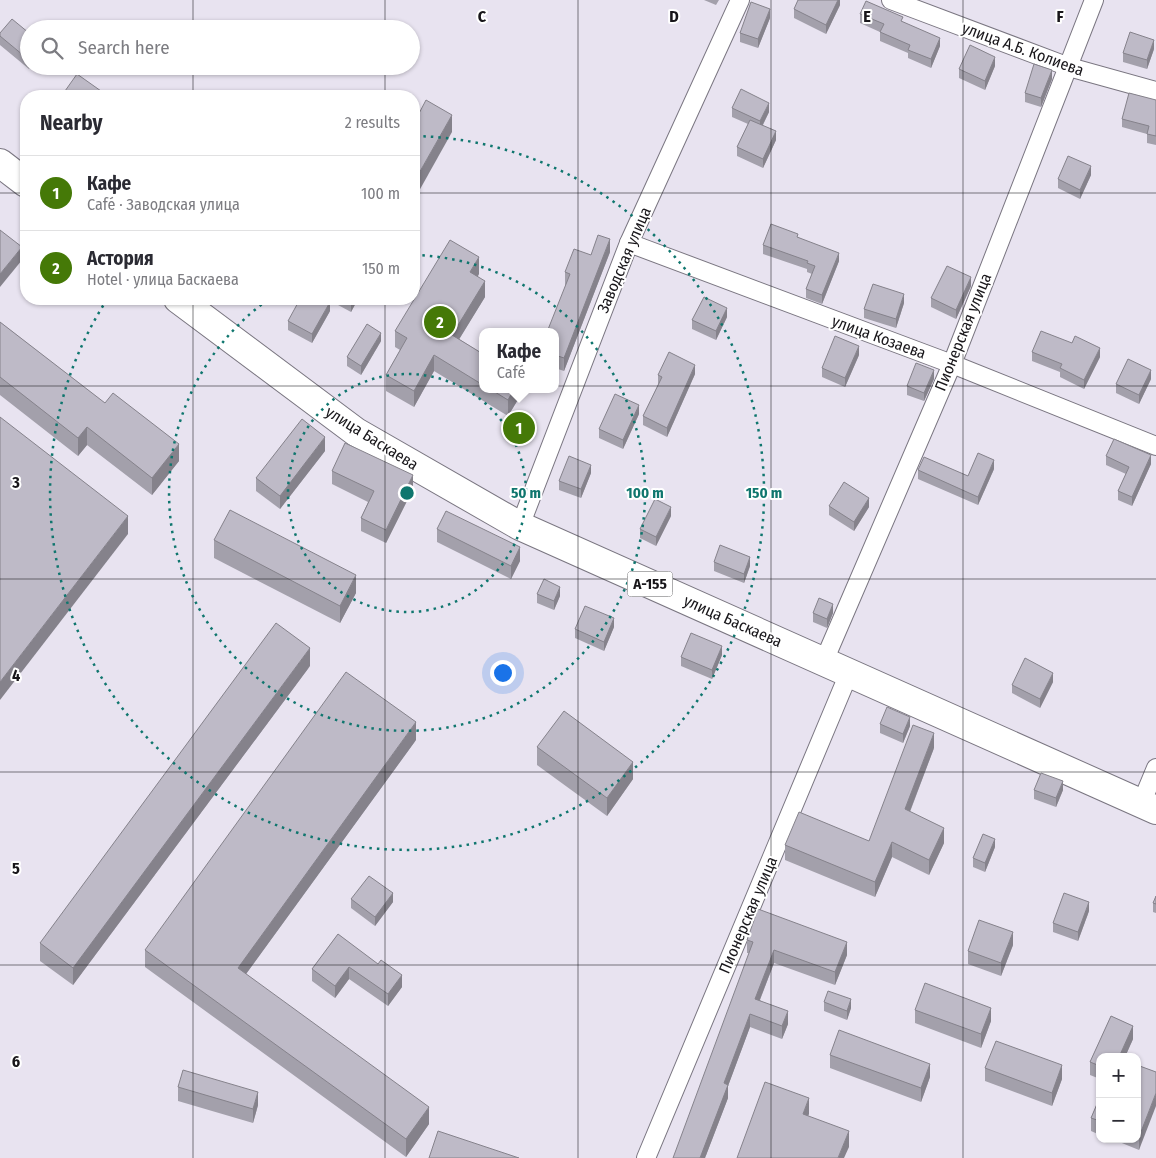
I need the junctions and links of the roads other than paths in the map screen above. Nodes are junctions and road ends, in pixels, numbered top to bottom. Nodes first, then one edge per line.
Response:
1 (740, 0) edge
2 (891, 0) edge
3 (1094, 0) edge
4 (1069, 67) junction
5 (1156, 91) edge
6 (0, 163) edge
7 (20, 178) edge
8 (629, 244) junction
9 (186, 305) edge
10 (952, 364) junction
11 (1156, 446) edge
12 (520, 526) junction
13 (824, 661) junction
14 (849, 673) junction
15 (1156, 768) edge
16 (1148, 807) edge
17 (646, 1158) edge

1 - 8 street, Заводская улица
2 - 4 street, улица А.Б. Колиева
3 - 4 street, Пионерская улица
4 - 5 street, улица А.Б. Колиева
4 - 10 street, Пионерская улица
6 - 7 main road
8 - 10 street, улица Козаева
8 - 12 street, Заводская улица
9 - 12 main road, улица Баскаева / А-155
10 - 11 street, улица Козаева
10 - 13 street, Пионерская улица
12 - 13 main road, улица Баскаева / А-155
13 - 14 main road, улица Баскаева / А-155
14 - 16 main road, улица Баскаева / А-155
14 - 17 street, Пионерская улица
15 - 16 street

